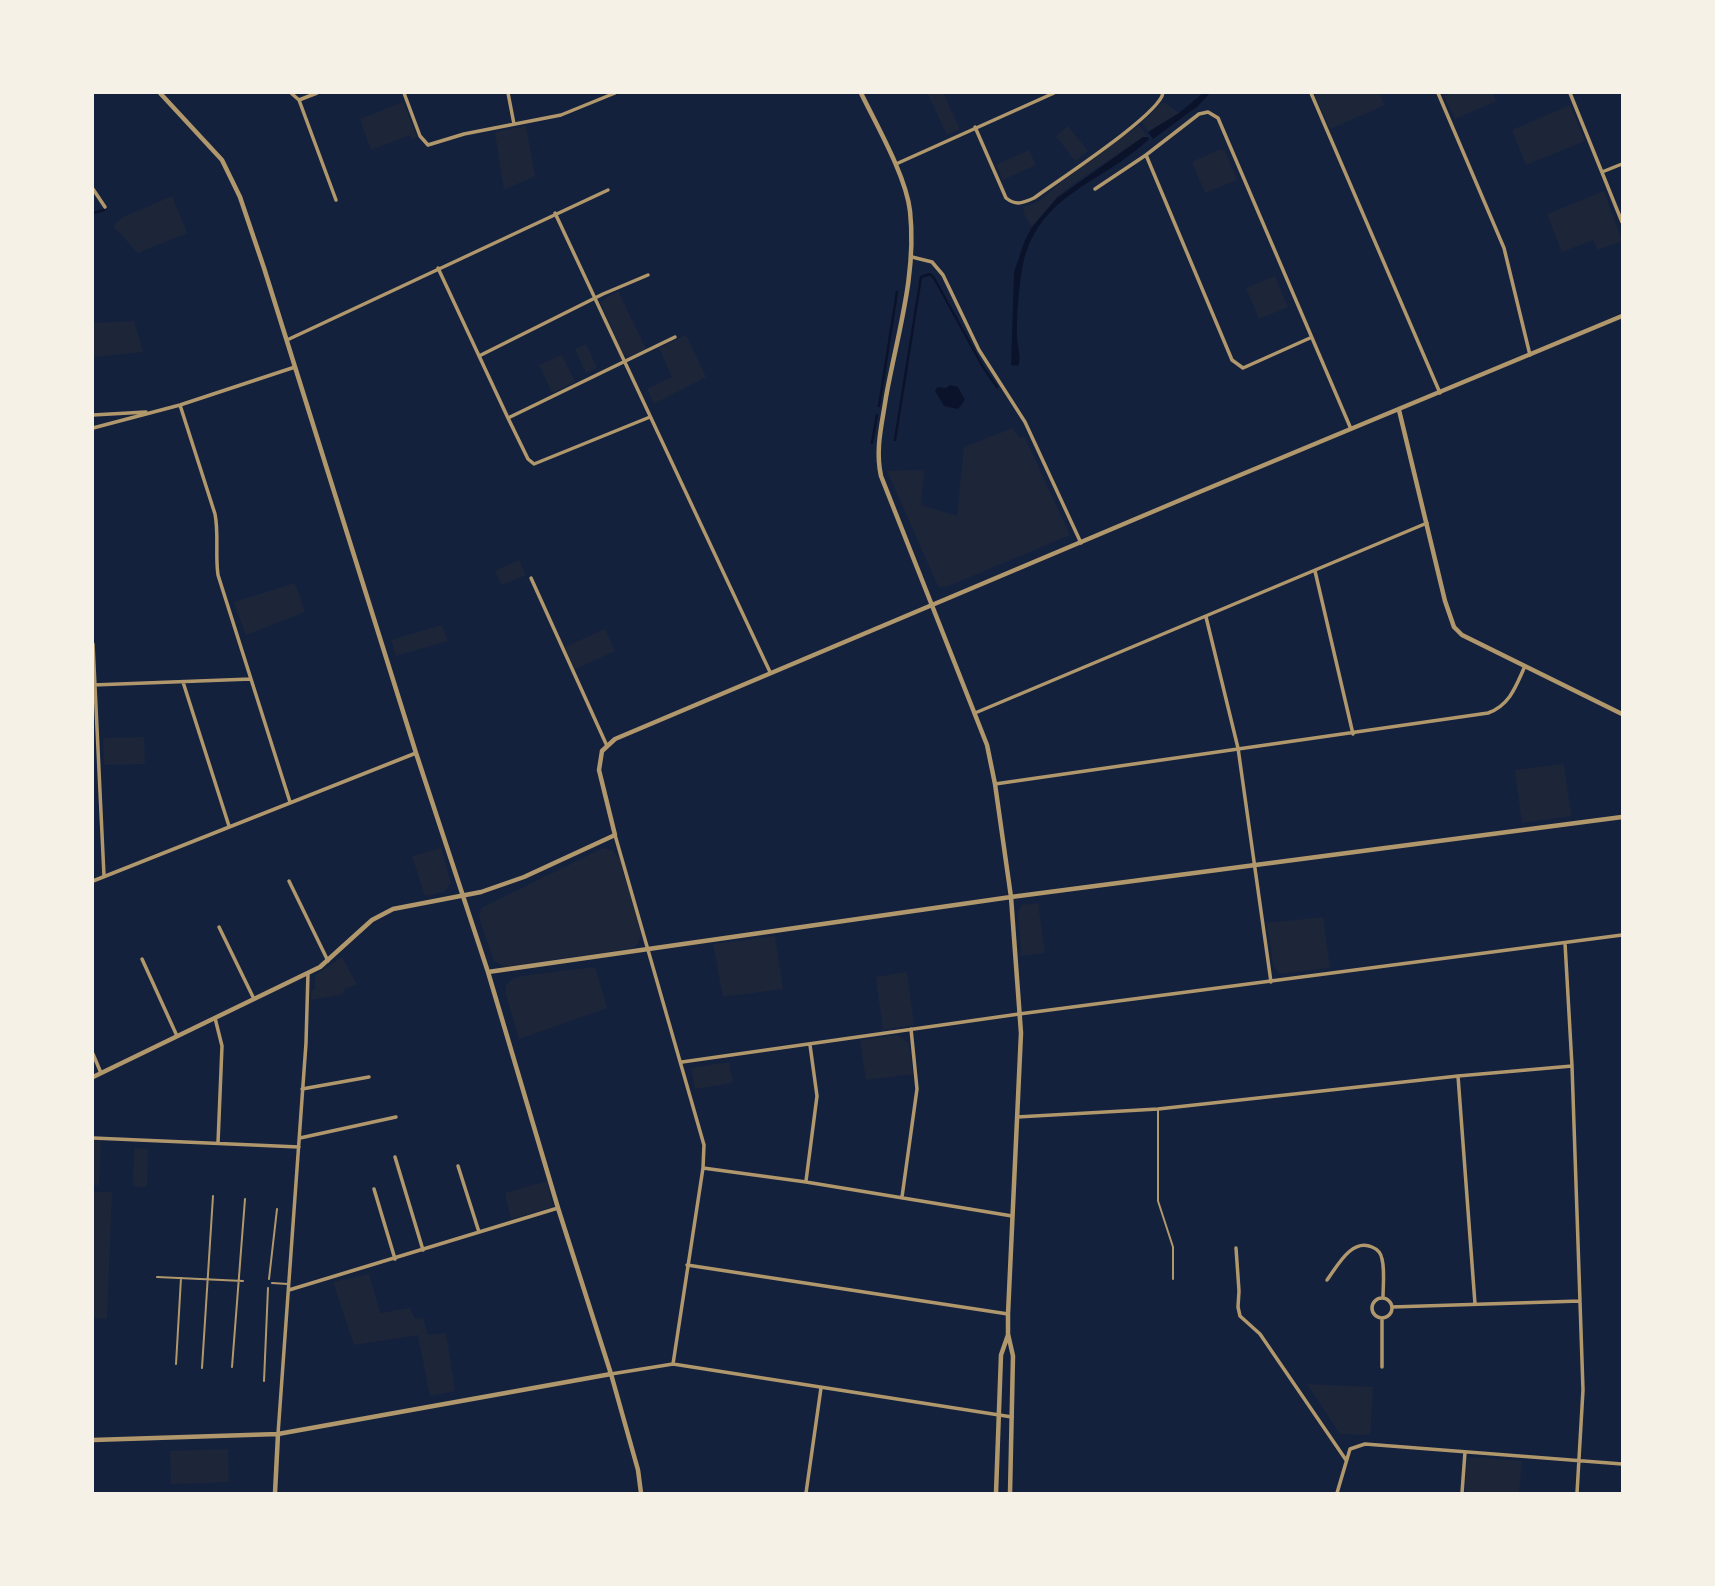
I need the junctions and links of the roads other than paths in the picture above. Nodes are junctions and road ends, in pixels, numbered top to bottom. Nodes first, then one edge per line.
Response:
1 (160, 93) edge
2 (291, 93) edge
3 (317, 93) edge
4 (404, 93) edge
5 (508, 93) edge
6 (615, 93) edge
7 (861, 93) edge
8 (1054, 93) edge
9 (1163, 93) edge
10 (1311, 93) edge
11 (1438, 93) edge
12 (1570, 93) edge
13 (299, 100) junction
14 (514, 124) junction
15 (975, 127) junction
16 (1146, 155) junction
17 (895, 164) junction
18 (1622, 164) edge
19 (1602, 172) junction
20 (93, 188) edge
21 (608, 190) dead end
22 (1095, 190) dead end
23 (336, 200) dead end
24 (105, 206) dead end
25 (555, 214) junction
26 (1622, 222) edge
27 (912, 257) junction
28 (438, 268) junction
29 (648, 275) dead end
30 (594, 299) junction
31 (1622, 316) edge
32 (675, 337) dead end
33 (1310, 338) junction
34 (287, 340) junction
35 (1530, 355) junction
36 (479, 356) junction
37 (623, 361) junction
38 (295, 368) junction
39 (1440, 393) junction
40 (180, 405) junction
41 (1399, 410) junction
42 (153, 411) junction
43 (93, 415) edge
44 (508, 418) junction
45 (650, 418) junction
46 (93, 428) edge
47 (1351, 429) junction
48 (1427, 523) junction
49 (1081, 543) junction
50 (1315, 571) junction
51 (531, 578) dead end
52 (934, 606) junction
53 (1206, 617) junction
54 (93, 644) edge
55 (1525, 666) junction
56 (769, 672) junction
57 (251, 679) junction
58 (183, 682) junction
59 (94, 685) edge
60 (975, 713) junction
61 (1622, 714) edge
62 (1353, 733) junction
63 (607, 746) junction
64 (1238, 748) junction
65 (416, 753) junction
66 (995, 784) junction
67 (290, 802) junction
68 (1622, 817) edge
69 (229, 826) junction
70 (615, 835) junction
71 (1254, 865) junction
72 (104, 876) junction
73 (93, 881) edge
74 (289, 881) dead end
75 (464, 896) junction
76 (1012, 897) junction
77 (219, 928) dead end
78 (1622, 935) edge
79 (1565, 943) junction
80 (648, 949) junction
81 (142, 960) dead end
82 (328, 961) junction
83 (488, 972) junction
84 (308, 973) junction
85 (1271, 982) junction
86 (254, 999) junction
87 (1019, 1014) junction
88 (215, 1018) junction
89 (911, 1030) junction
90 (177, 1037) junction
91 (810, 1045) junction
92 (93, 1054) edge
93 (682, 1062) junction
94 (1572, 1066) junction
95 (101, 1073) junction
96 (1458, 1076) junction
97 (93, 1077) edge
98 (369, 1077) dead end
99 (302, 1089) junction
100 (1158, 1109) junction
101 (1017, 1116) junction
102 (396, 1117) dead end
103 (93, 1138) edge
104 (300, 1138) junction
105 (218, 1143) junction
106 (299, 1147) junction
107 (395, 1157) dead end
108 (458, 1166) dead end
109 (703, 1168) junction
110 (806, 1182) junction
111 (374, 1189) dead end
112 (213, 1196) dead end
113 (902, 1197) junction
114 (245, 1199) dead end
115 (558, 1208) junction
116 (277, 1209) dead end
117 (1012, 1216) junction
118 (479, 1232) junction
119 (1236, 1248) dead end
120 (423, 1250) junction
121 (395, 1259) junction
122 (687, 1265) junction
123 (157, 1277) dead end
124 (181, 1278) junction
125 (208, 1279) junction
126 (269, 1279) dead end
127 (1173, 1279) dead end
128 (1327, 1280) dead end
129 (238, 1281) junction
130 (243, 1281) dead end
131 (272, 1283) dead end
132 (289, 1284) junction
133 (268, 1288) dead end
134 (289, 1290) junction
135 (1383, 1298) junction
136 (1580, 1301) junction
137 (1475, 1304) junction
138 (1392, 1307) junction
139 (1008, 1314) junction
140 (1382, 1318) junction
141 (1008, 1334) junction
142 (176, 1364) dead end
143 (673, 1364) junction
144 (232, 1367) dead end
145 (1382, 1367) dead end
146 (202, 1368) dead end
147 (611, 1374) junction
148 (264, 1381) dead end
149 (821, 1387) junction
150 (1000, 1416) junction
151 (1012, 1417) junction
152 (278, 1434) junction
153 (93, 1440) edge
154 (1465, 1452) junction
155 (1346, 1460) junction
156 (1579, 1460) junction
157 (1622, 1464) edge
158 (275, 1493) edge
159 (641, 1493) edge
160 (806, 1493) edge
161 (996, 1493) edge
162 (1010, 1493) edge
163 (1337, 1493) edge
164 (1462, 1493) edge
165 (1577, 1493) edge

1 - 34 street
2 - 13 street
3 - 13 street
4 - 14 street
5 - 14 street
6 - 14 street
7 - 17 street
8 - 15 street
9 - 15 street
10 - 39 street
11 - 35 street
12 - 19 street
13 - 23 street
15 - 17 street
16 - 22 street
16 - 33 street
16 - 33 street
17 - 27 street
18 - 19 street
19 - 26 street
20 - 24 street
21 - 25 street
25 - 28 street
25 - 30 street
27 - 49 street
27 - 52 street
28 - 34 street
28 - 36 street
29 - 30 street
30 - 36 street
30 - 37 street
31 - 35 street
32 - 37 street
33 - 47 street
34 - 38 street
35 - 39 street
36 - 44 street
37 - 44 street
37 - 45 street
38 - 40 street
38 - 65 street
39 - 41 street
40 - 42 street
40 - 57 street
41 - 47 street
41 - 48 street
42 - 43 street
42 - 46 street
44 - 45 street
45 - 56 street
47 - 49 street
48 - 50 street
48 - 55 street
49 - 52 street
50 - 53 street
50 - 62 street
51 - 63 street
52 - 56 street
52 - 60 street
53 - 60 street
53 - 64 street
54 - 59 street
55 - 61 street
55 - 62 street
56 - 63 street
57 - 58 street
57 - 67 street
58 - 59 street
58 - 69 street
59 - 72 street
60 - 66 street
62 - 64 street
63 - 70 street
64 - 66 street
64 - 71 street
65 - 67 street
65 - 75 street
66 - 76 street
67 - 69 street
68 - 71 street
69 - 72 street
70 - 75 street
70 - 80 street
71 - 76 street
71 - 85 street
72 - 73 street
74 - 82 street
75 - 82 street
75 - 83 street
76 - 80 street
76 - 87 street
77 - 86 street
78 - 79 street
79 - 85 street
79 - 94 street
80 - 83 street
80 - 93 street
81 - 90 street
82 - 84 street
83 - 115 street
84 - 86 street
84 - 99 street
85 - 87 street
86 - 88 street
87 - 89 street
87 - 101 street
88 - 90 street
88 - 105 street
89 - 91 street
89 - 113 street
90 - 95 street
91 - 93 street
91 - 110 street
92 - 95 street
93 - 109 street
94 - 96 street
94 - 136 street
95 - 97 street
96 - 100 street
96 - 137 street
98 - 99 street
99 - 104 street
100 - 101 street
100 - 127 lane
101 - 117 street
102 - 104 street
103 - 105 street
104 - 106 street
105 - 106 street
106 - 132 street
107 - 120 street
108 - 118 street
109 - 110 street
109 - 122 street
110 - 113 street
111 - 121 street
112 - 125 lane
113 - 117 street
114 - 129 lane
115 - 118 street
115 - 147 street
116 - 126 lane
117 - 139 street
118 - 120 street
119 - 155 street
120 - 121 street
121 - 134 street
122 - 139 street
122 - 143 street
123 - 124 lane
124 - 125 lane
124 - 142 lane
125 - 129 lane
125 - 146 lane
128 - 135 street
129 - 130 lane
129 - 144 lane
131 - 132 lane
132 - 134 street
133 - 148 lane
134 - 152 street
135 - 138 street
135 - 140 street
136 - 137 street
136 - 156 street
137 - 138 street
138 - 140 street
139 - 141 street
140 - 145 street
141 - 150 street
141 - 151 street
143 - 147 street
143 - 149 street
147 - 152 street
147 - 159 street
149 - 150 street
149 - 160 street
150 - 151 street
150 - 161 street
151 - 162 street
152 - 153 street
152 - 158 street
154 - 155 street
154 - 156 street
154 - 164 street
155 - 163 street
156 - 157 street
156 - 165 street

